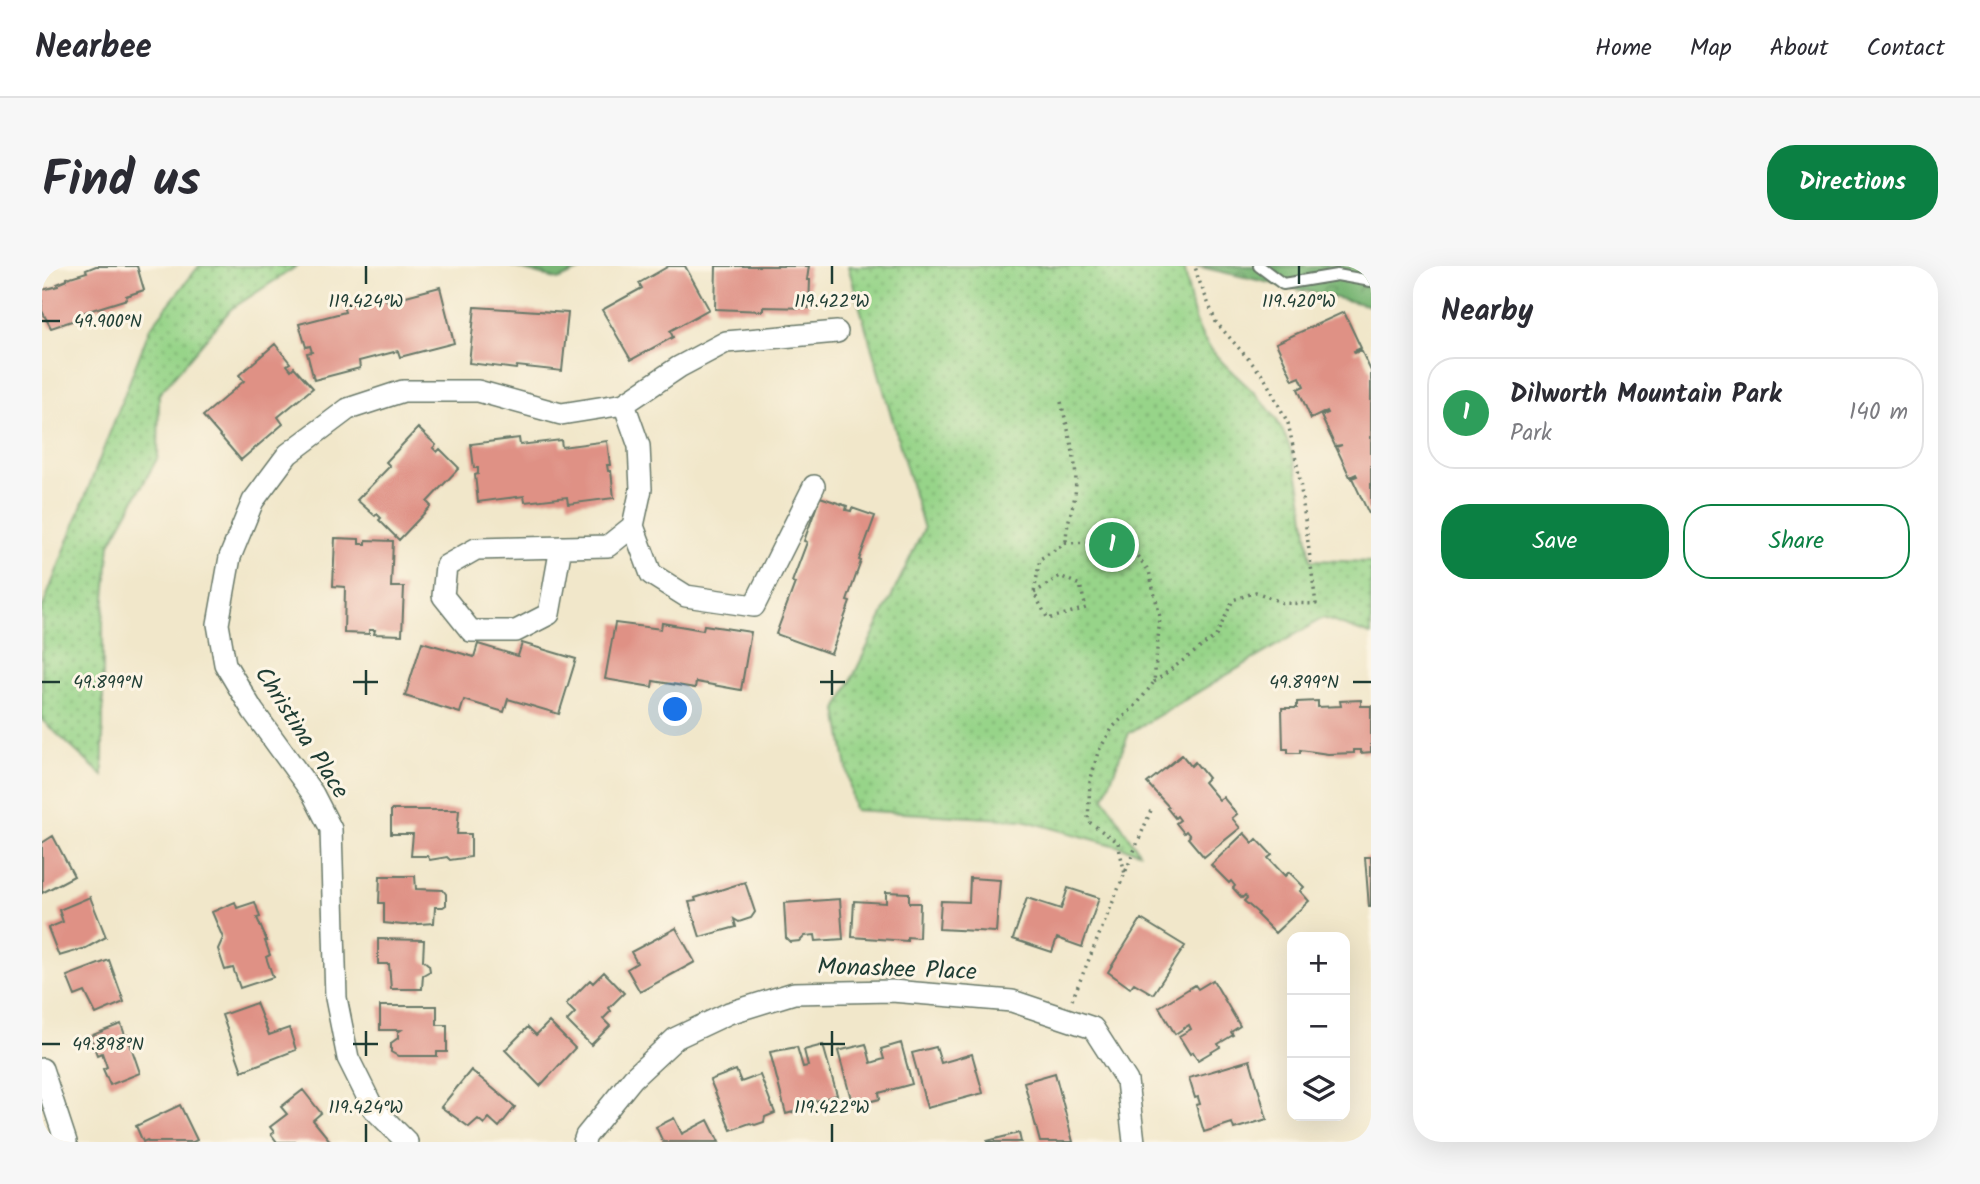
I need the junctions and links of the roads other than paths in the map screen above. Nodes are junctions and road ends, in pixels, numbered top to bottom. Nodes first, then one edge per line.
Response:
1 (1259, 266) edge
2 (1371, 281) edge
3 (836, 332) dead end
4 (624, 404) junction
5 (814, 486) dead end
6 (634, 526) junction
7 (561, 547) junction
8 (42, 1069) edge
9 (66, 1142) edge
10 (407, 1142) edge
11 (583, 1142) edge
12 (1134, 1142) edge

1 - 2 lane
3 - 4 street, Christina Place
4 - 6 street
4 - 10 street, Christina Place
5 - 6 street
6 - 7 street
7 - 7 street
8 - 9 street
11 - 12 street, Monashee Place

